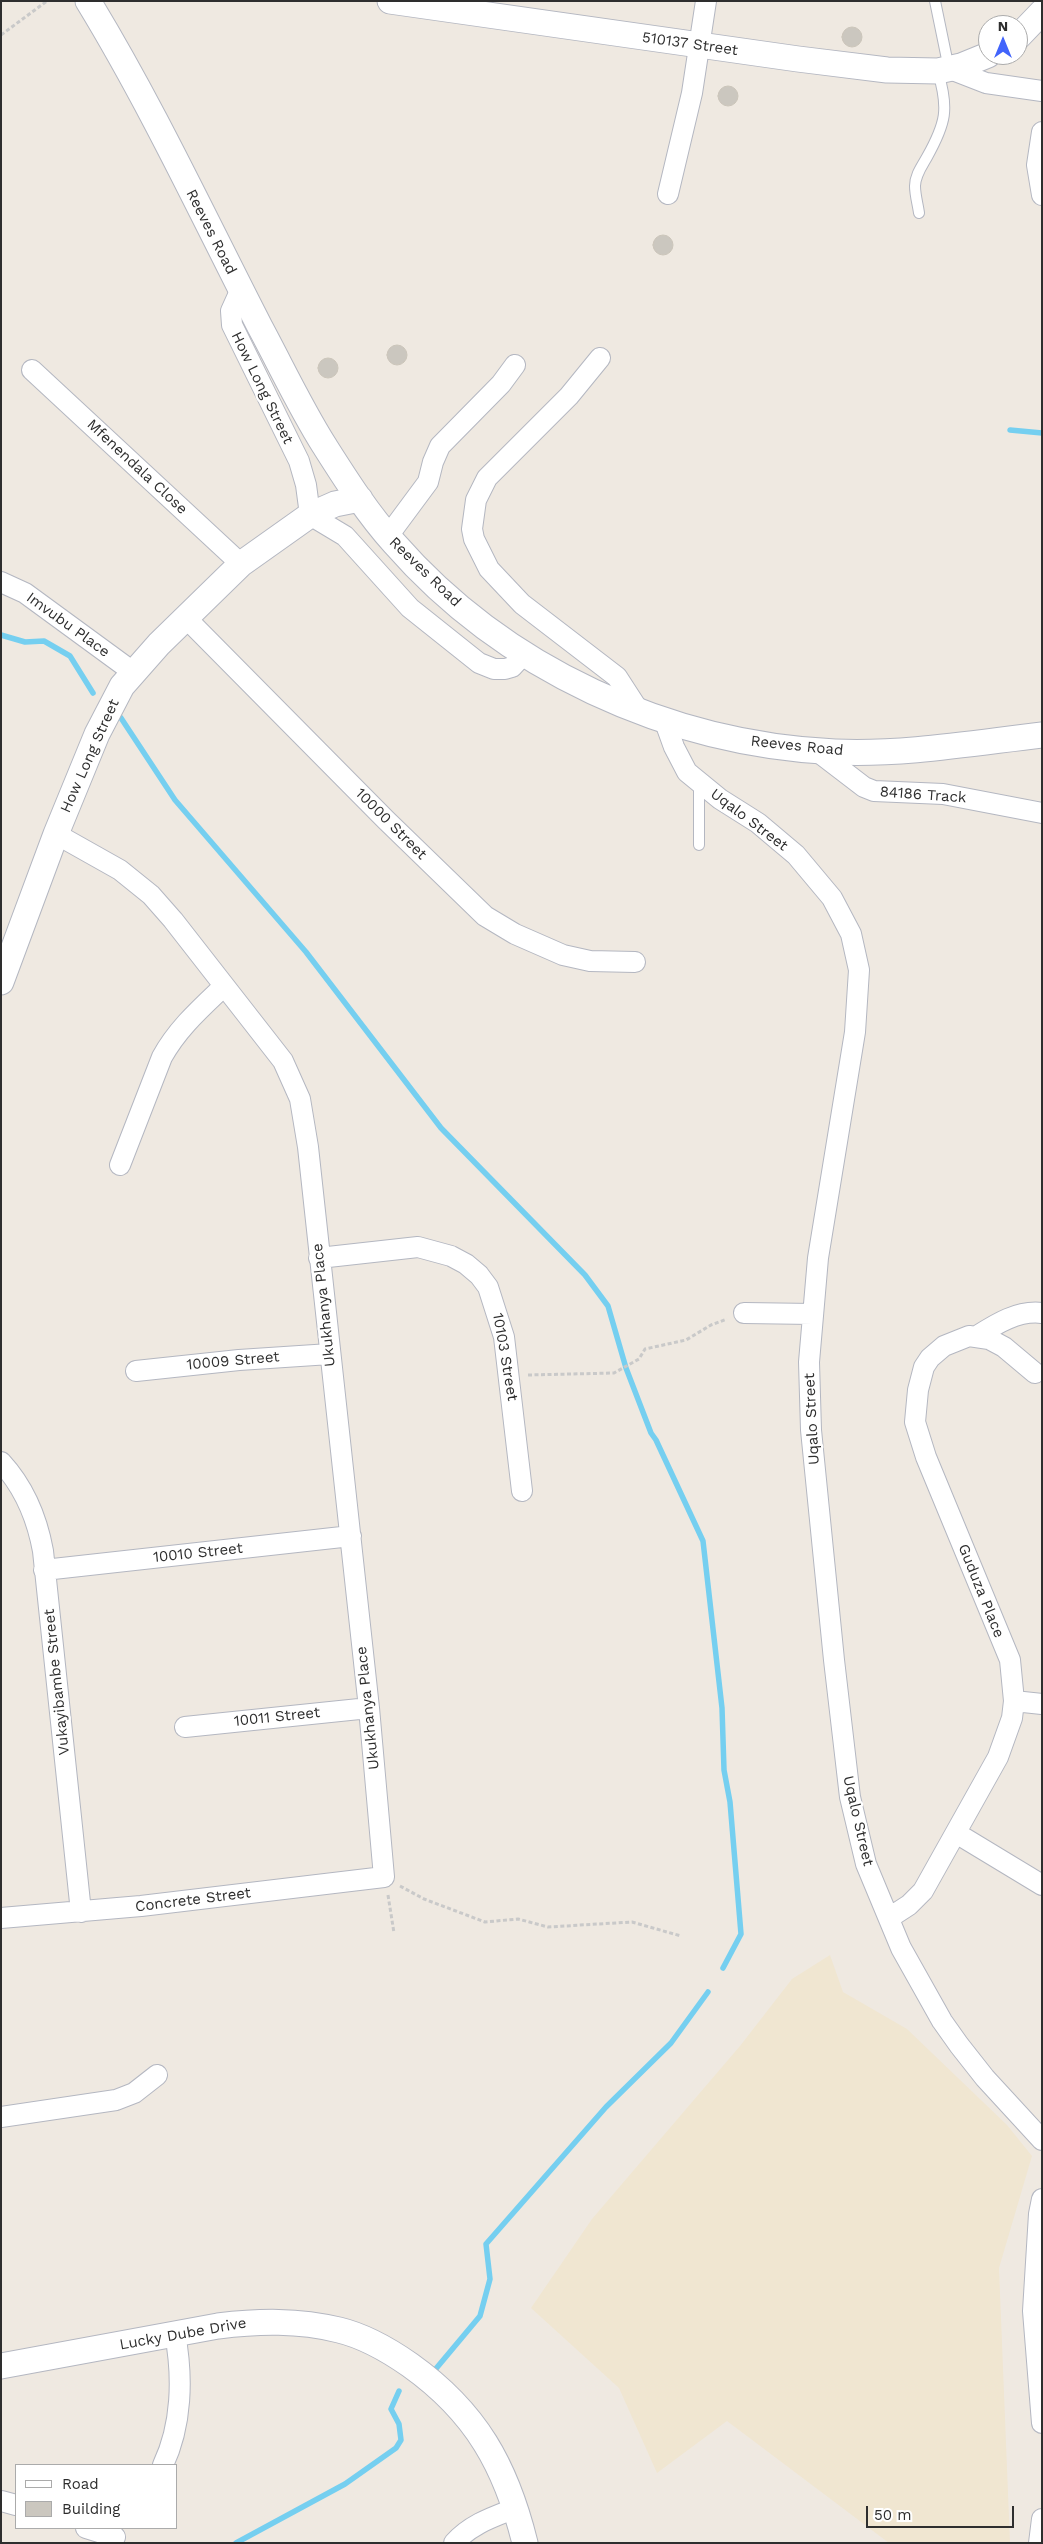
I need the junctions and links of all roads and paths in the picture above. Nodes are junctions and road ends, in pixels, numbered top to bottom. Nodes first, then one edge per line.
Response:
1 (47, 1) edge
2 (88, 1) edge
3 (390, 1) edge
4 (706, 1) edge
5 (935, 1) edge
6 (1042, 12) edge
7 (1028, 27) edge
8 (1, 35) edge
9 (700, 46) junction
10 (978, 58) edge
11 (944, 70) junction
12 (1042, 91) edge
13 (1042, 132) edge
14 (668, 194) dead end
15 (1042, 195) edge
16 (919, 213) dead end
17 (240, 289) junction
18 (600, 358) dead end
19 (515, 365) dead end
20 (32, 370) dead end
21 (360, 499) junction
22 (310, 515) junction
23 (388, 536) junction
24 (241, 564) junction
25 (1, 582) edge
26 (185, 617) junction
27 (524, 654) junction
28 (133, 672) junction
29 (638, 711) junction
30 (665, 722) junction
31 (1042, 736) edge
32 (817, 750) junction
33 (699, 782) junction
34 (1042, 814) edge
35 (56, 834) junction
36 (699, 845) dead end
37 (635, 962) dead end
38 (1, 982) edge
39 (224, 986) junction
40 (120, 1165) dead end
41 (319, 1258) junction
42 (1042, 1312) edge
43 (744, 1313) joint
44 (813, 1314) junction
45 (977, 1336) junction
46 (330, 1354) junction
47 (136, 1371) dead end
48 (1036, 1373) dead end
49 (509, 1375) junction
50 (1, 1462) edge
51 (522, 1491) dead end
52 (351, 1536) junction
53 (44, 1570) junction
54 (1014, 1701) junction
55 (1042, 1704) edge
56 (369, 1708) junction
57 (185, 1727) dead end
58 (956, 1833) junction
59 (384, 1877) junction
60 (1042, 1885) edge
61 (82, 1912) junction
62 (1, 1918) edge
63 (889, 1918) junction
64 (394, 1933) dead end
65 (681, 1936) dead end
66 (157, 2075) dead end
67 (1, 2117) edge
68 (1042, 2140) edge
69 (1042, 2199) edge
70 (175, 2334) junction
71 (1, 2366) edge
72 (1042, 2423) edge
73 (163, 2464) edge
74 (1, 2500) edge
75 (15, 2505) edge
76 (516, 2508) junction
77 (1042, 2519) edge
78 (90, 2529) edge
79 (116, 2536) edge
80 (454, 2543) edge
81 (525, 2543) edge
82 (1039, 2543) edge

1 - 8 path
2 - 17 street, Reeves Road
3 - 9 street, 510137 Street
4 - 9 street
5 - 11 lane
6 - 7 street
9 - 11 street, 510137 Street
9 - 14 street
10 - 11 street, 510137 Street
11 - 12 street
11 - 16 lane
13 - 15 street
17 - 21 street, Reeves Road
17 - 22 street, How Long Street
18 - 29 street
19 - 23 street
20 - 24 street, Mfenendala Close
21 - 22 street, How Long Street
21 - 23 street, Reeves Road
22 - 24 street, How Long Street
22 - 27 street
23 - 27 street, Reeves Road
24 - 26 street, How Long Street
25 - 28 street, Imvubu Place
26 - 28 street, How Long Street
26 - 37 street, 10000 Street
27 - 29 street, Reeves Road
28 - 35 street, How Long Street
29 - 30 street, Reeves Road
30 - 32 street, Reeves Road
30 - 33 street, Uqalo Street
31 - 32 street, Reeves Road
32 - 34 street, 84186 Track
33 - 36 lane
33 - 44 street, Uqalo Street
35 - 38 street, How Long Street
35 - 39 street, Ukukhanya Place
39 - 40 street
39 - 41 street, Ukukhanya Place
41 - 46 street, Ukukhanya Place
41 - 49 street, 10103 Street
42 - 45 street, Guduza Place
43 - 44 street
43 - 49 path
44 - 63 street, Uqalo Street
45 - 48 street
45 - 54 street, Guduza Place
46 - 47 street, 10009 Street
46 - 52 street, Ukukhanya Place
49 - 51 street, 10103 Street
50 - 53 street, Vukayibambe Street
52 - 53 street, 10010 Street
52 - 56 street, Ukukhanya Place
53 - 61 street, Vukayibambe Street
54 - 55 street
54 - 58 street, Guduza Place
56 - 57 street, 10011 Street
56 - 59 street, Ukukhanya Place
58 - 60 street
58 - 63 street, Guduza Place
59 - 61 street, Concrete Street
59 - 64 path
59 - 65 path
61 - 62 street, Concrete Street
63 - 68 street, Uqalo Street
66 - 67 street
69 - 72 street
70 - 71 street, Lucky Dube Drive
70 - 73 street
70 - 76 street, Lucky Dube Drive
74 - 75 street
76 - 80 street
76 - 81 street, Lucky Dube Drive
77 - 82 street
78 - 79 street

